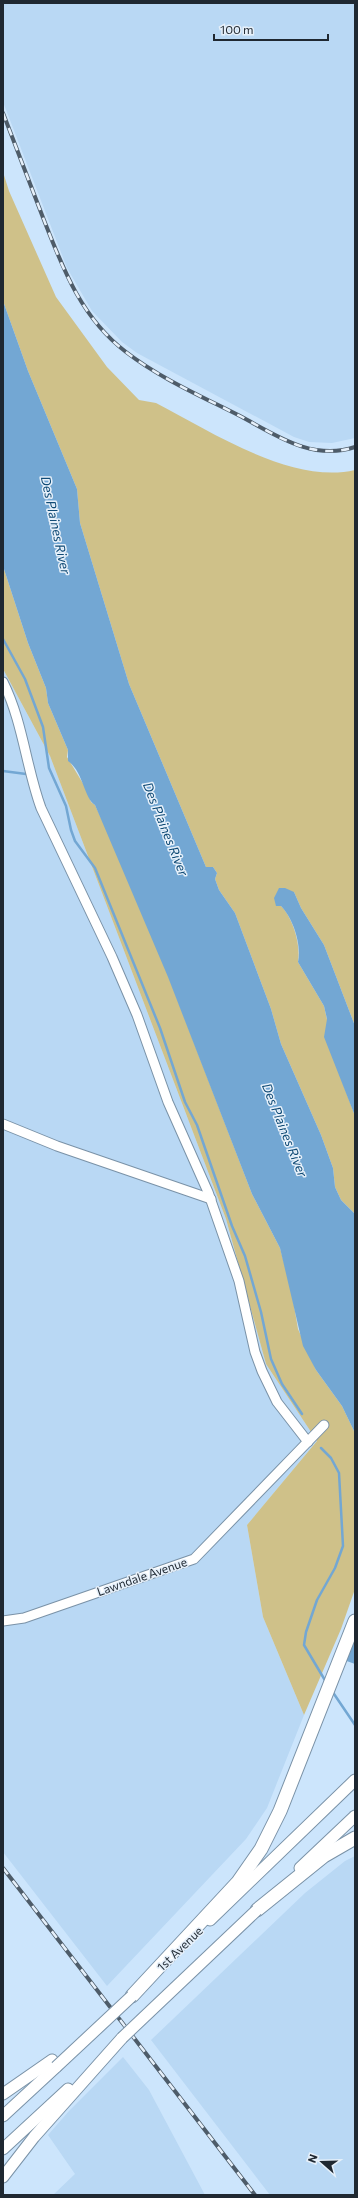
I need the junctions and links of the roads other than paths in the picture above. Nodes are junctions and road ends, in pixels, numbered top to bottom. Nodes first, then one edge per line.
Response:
1 (3, 682) edge
2 (3, 1124) edge
3 (211, 1199) junction
4 (324, 1425) dead end
5 (308, 1442) junction
6 (3, 1621) edge
7 (355, 1621) edge
8 (355, 1780) edge
9 (355, 1816) edge
10 (355, 1838) edge
11 (257, 1910) junction
12 (132, 1996) junction
13 (54, 2064) junction
14 (69, 2092) junction
15 (3, 2094) edge
16 (3, 2116) edge
17 (3, 2149) edge
18 (3, 2177) edge

1 - 3 street
2 - 3 street
3 - 5 street
4 - 5 street, Lawndale Avenue
5 - 6 street, Lawndale Avenue
7 - 12 highway
8 - 12 main road, 1st Avenue
9 - 11 main road
10 - 11 highway
11 - 14 main road, bridge
12 - 13 main road, 1st Avenue, bridge
13 - 15 main road
13 - 16 main road
14 - 17 main road
14 - 18 main road

